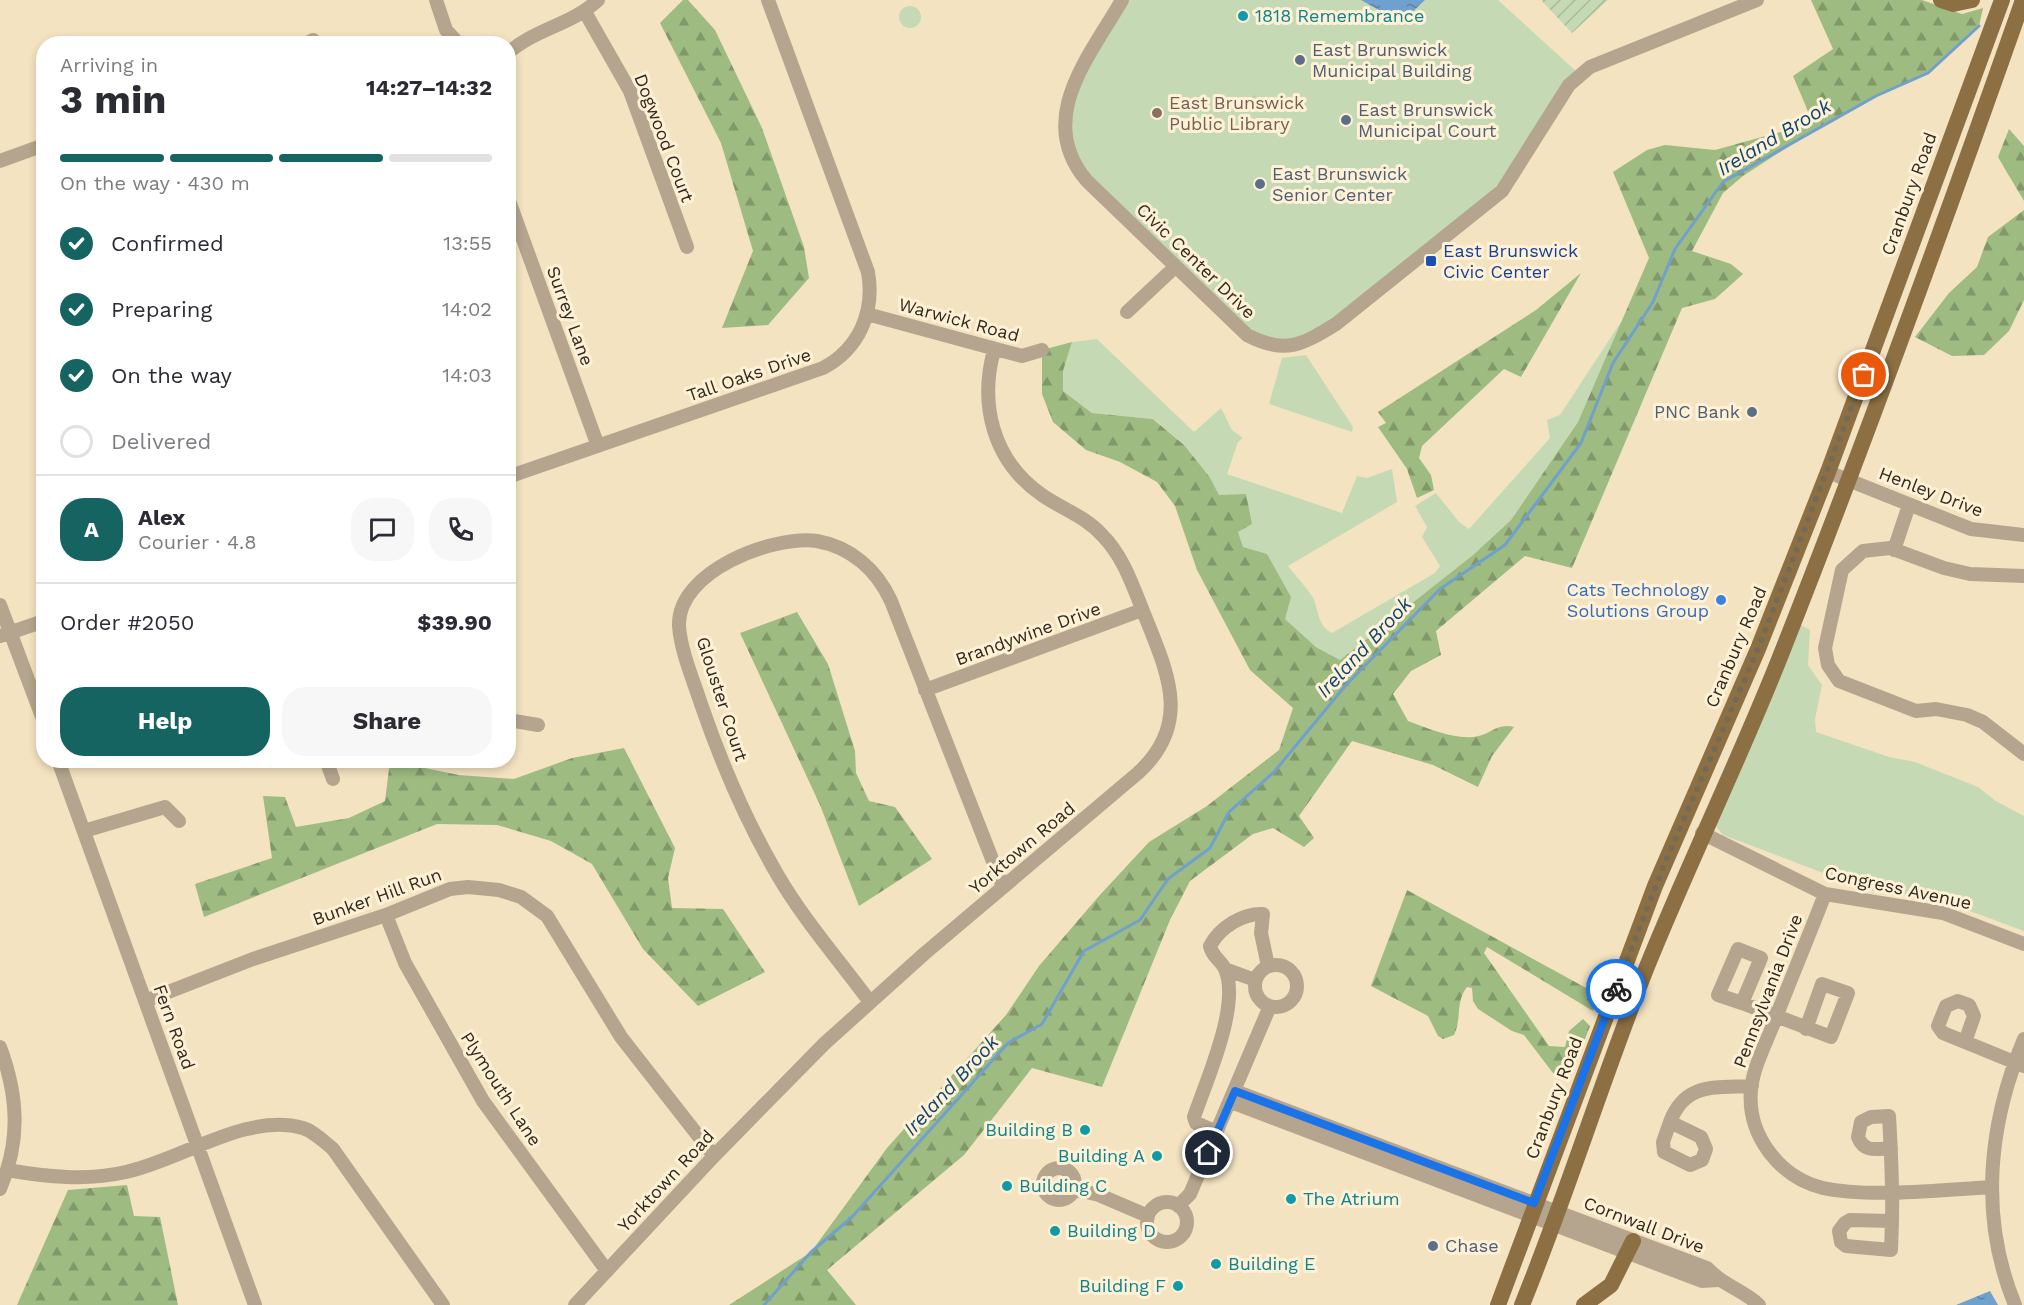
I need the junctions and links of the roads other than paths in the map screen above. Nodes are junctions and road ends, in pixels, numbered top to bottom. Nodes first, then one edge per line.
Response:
1 (436, 0) edge
2 (598, 0) edge
3 (768, 0) edge
4 (1122, 0) edge
5 (1757, 0) edge
6 (1941, 0) edge
7 (1972, 0) edge
8 (2002, 0) edge
9 (2023, 0) edge
10 (585, 12) junction
11 (452, 36) edge
12 (516, 46) edge
13 (36, 148) edge
14 (0, 161) edge
15 (516, 220) edge
16 (687, 247) dead end
17 (1175, 267) junction
18 (1127, 312) dead end
19 (867, 314) junction
20 (993, 350) junction
21 (1042, 350) dead end
22 (598, 446) junction
23 (1828, 472) junction
24 (516, 474) edge
25 (1848, 479) junction
26 (1909, 505) junction
27 (2024, 535) edge
28 (1894, 550) junction
29 (2024, 576) edge
30 (0, 605) edge
31 (1142, 610) junction
32 (36, 624) edge
33 (5, 634) edge
34 (925, 690) junction
35 (36, 704) edge
36 (516, 721) edge
37 (538, 725) dead end
38 (2024, 754) edge
39 (61, 768) edge
40 (329, 768) edge
41 (333, 779) dead end
42 (179, 821) dead end
43 (84, 831) junction
44 (1702, 833) junction
45 (1003, 887) junction
46 (1825, 894) junction
47 (386, 915) junction
48 (2024, 944) edge
49 (1269, 966) junction
50 (1225, 969) junction
51 (1255, 980) junction
52 (145, 1001) junction
53 (870, 1002) junction
54 (1742, 1003) dead end
55 (1270, 1006) junction
56 (1776, 1017) junction
57 (1806, 1029) dead end
58 (2024, 1039) edge
59 (1965, 1042) dead end
60 (0, 1047) edge
61 (2019, 1064) edge
62 (1752, 1086) junction
63 (1233, 1096) junction
64 (1671, 1122) dead end
65 (1217, 1132) junction
66 (198, 1148) junction
67 (1891, 1148) junction
68 (714, 1156) junction
69 (7, 1170) junction
70 (1991, 1186) junction
71 (0, 1189) edge
72 (1074, 1189) dead end
73 (1893, 1191) junction
74 (1178, 1206) junction
75 (1532, 1210) junction
76 (1148, 1216) junction
77 (1556, 1219) junction
78 (1892, 1221) dead end
79 (1631, 1247) junction
80 (607, 1270) junction
81 (255, 1305) edge
82 (443, 1305) edge
83 (575, 1305) edge
84 (1498, 1305) edge
85 (1522, 1305) edge
86 (1584, 1305) edge
87 (1759, 1305) edge
88 (2015, 1305) edge

1 - 11 street
2 - 10 street
3 - 19 street, Tall Oaks Drive
4 - 17 street, Civic Center Drive
5 - 17 street, Civic Center Drive
6 - 7 main road
8 - 23 main road, Cranbury Road
9 - 25 main road
10 - 12 street
10 - 16 street, Dogwood Court
13 - 14 street
15 - 22 street, Surrey Lane
17 - 18 street
19 - 20 street, Warwick Road
19 - 22 street, Tall Oaks Drive
20 - 21 street, Warwick Road
20 - 31 street, Yorktown Road
22 - 24 street, Tall Oaks Drive
23 - 25 street, Henley Drive
23 - 75 main road, Cranbury Road
25 - 26 street, Henley Drive
25 - 44 main road
26 - 27 street, Henley Drive
26 - 28 street
28 - 29 street
28 - 38 street
30 - 33 street
31 - 34 street, Brandywine Drive
31 - 45 street, Yorktown Road
32 - 33 street
33 - 35 street
34 - 45 street, Glouster Court
34 - 53 street, Glouster Court
36 - 37 street
39 - 43 street, Fern Road
40 - 41 street
42 - 43 street
43 - 52 street, Fern Road
44 - 46 street, Congress Avenue
44 - 77 main road
45 - 53 street, Yorktown Road
46 - 48 street, Congress Avenue
46 - 56 street, Pennsylvania Drive
47 - 52 street, Bunker Hill Run
47 - 68 street, Bunker Hill Run
47 - 80 street, Plymouth Lane
49 - 50 street
49 - 51 street
49 - 55 street
50 - 51 street
50 - 65 street
51 - 55 street
52 - 66 street, Fern Road
53 - 68 street, Yorktown Road
54 - 56 street
55 - 63 street
56 - 57 street
56 - 62 street, Pennsylvania Drive
58 - 61 street
59 - 61 street
60 - 69 street
61 - 70 street
62 - 64 street
62 - 73 street, Pennsylvania Drive
63 - 65 street
63 - 75 street, Cornwall Drive
65 - 74 street
66 - 69 street
66 - 81 street, Fern Road
66 - 82 street
67 - 67 street
67 - 73 street
68 - 80 street, Yorktown Road
69 - 71 street
70 - 73 street, Pennsylvania Drive
70 - 88 street
72 - 76 street
73 - 78 street
74 - 76 street
74 - 76 street
75 - 77 street, Cornwall Drive
75 - 84 main road, Cranbury Road
77 - 79 street, Cornwall Drive
77 - 85 main road
79 - 86 main road
79 - 87 street, Cornwall Drive
80 - 83 street, Yorktown Road

